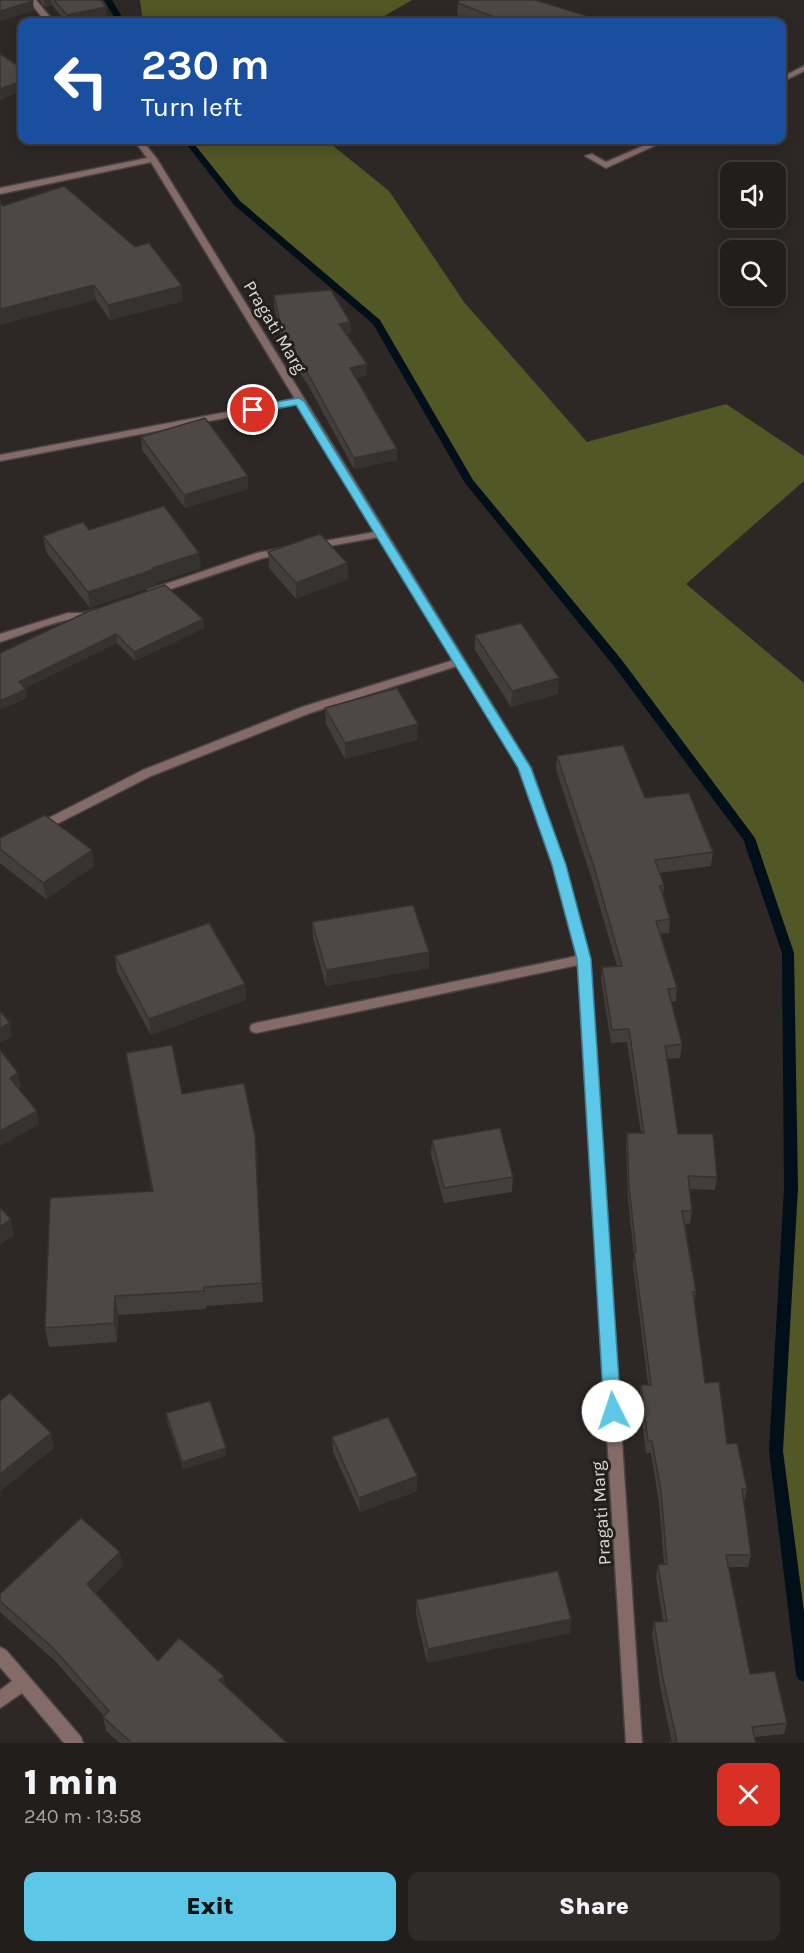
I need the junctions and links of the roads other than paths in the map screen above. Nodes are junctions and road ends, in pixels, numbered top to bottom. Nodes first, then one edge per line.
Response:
1 (32, 0) edge
2 (47, 18) edge
3 (804, 68) edge
4 (786, 78) edge
5 (141, 144) edge
6 (654, 144) edge
7 (589, 156) dead end
8 (153, 159) junction
9 (0, 192) edge
10 (299, 401) junction
11 (0, 458) edge
12 (380, 534) junction
13 (140, 596) edge
14 (106, 608) edge
15 (0, 638) edge
16 (459, 662) junction
17 (32, 832) edge
18 (584, 959) junction
19 (256, 1028) dead end
20 (0, 1655) edge
21 (23, 1683) junction
22 (0, 1700) edge
23 (75, 1743) edge
24 (634, 1743) edge

1 - 2 street
3 - 4 street
5 - 8 street, Pragati Marg
6 - 7 street
8 - 9 street
8 - 10 street, Pragati Marg
10 - 11 street
10 - 12 street, Pragati Marg
12 - 13 street
12 - 16 street, Pragati Marg
14 - 15 street
16 - 17 street
16 - 18 street, Pragati Marg
18 - 19 street
18 - 24 street, Pragati Marg
20 - 21 street
21 - 22 street
21 - 23 street

